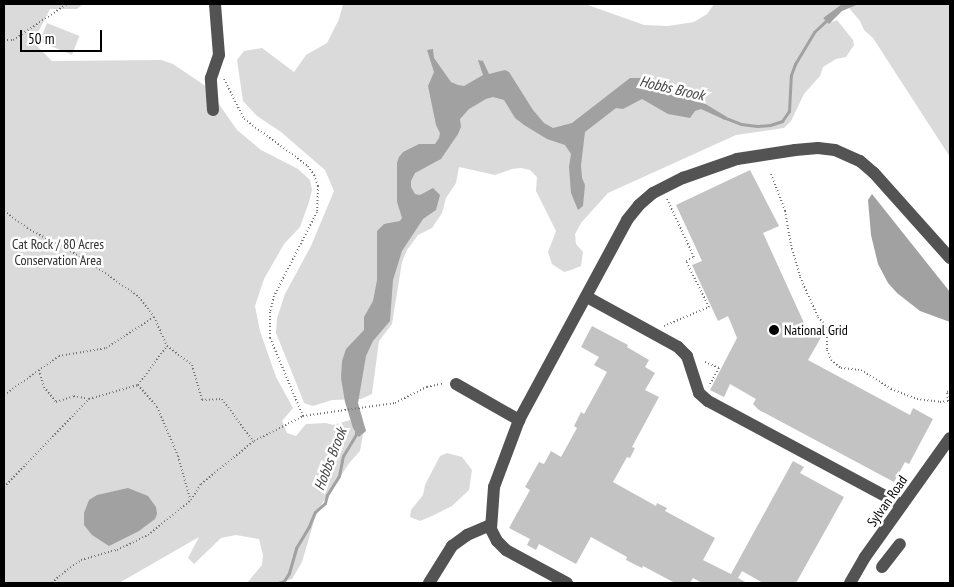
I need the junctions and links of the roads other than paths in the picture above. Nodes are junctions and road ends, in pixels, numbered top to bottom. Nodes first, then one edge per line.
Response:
1 (215, 4) edge
2 (213, 110) dead end
3 (950, 258) edge
4 (586, 297) junction
5 (456, 384) road end
6 (519, 420) junction
7 (950, 438) edge
8 (902, 505) junction
9 (491, 525) junction
10 (900, 544) dead end
11 (882, 567) dead end
12 (429, 583) edge
13 (567, 583) edge
14 (850, 583) edge

1 - 2 street
3 - 4 street
4 - 6 street
4 - 8 street
5 - 6 street
6 - 9 street
7 - 8 street, Sylvan Road
8 - 14 street, Sylvan Road
9 - 12 street
9 - 13 street
10 - 11 street

